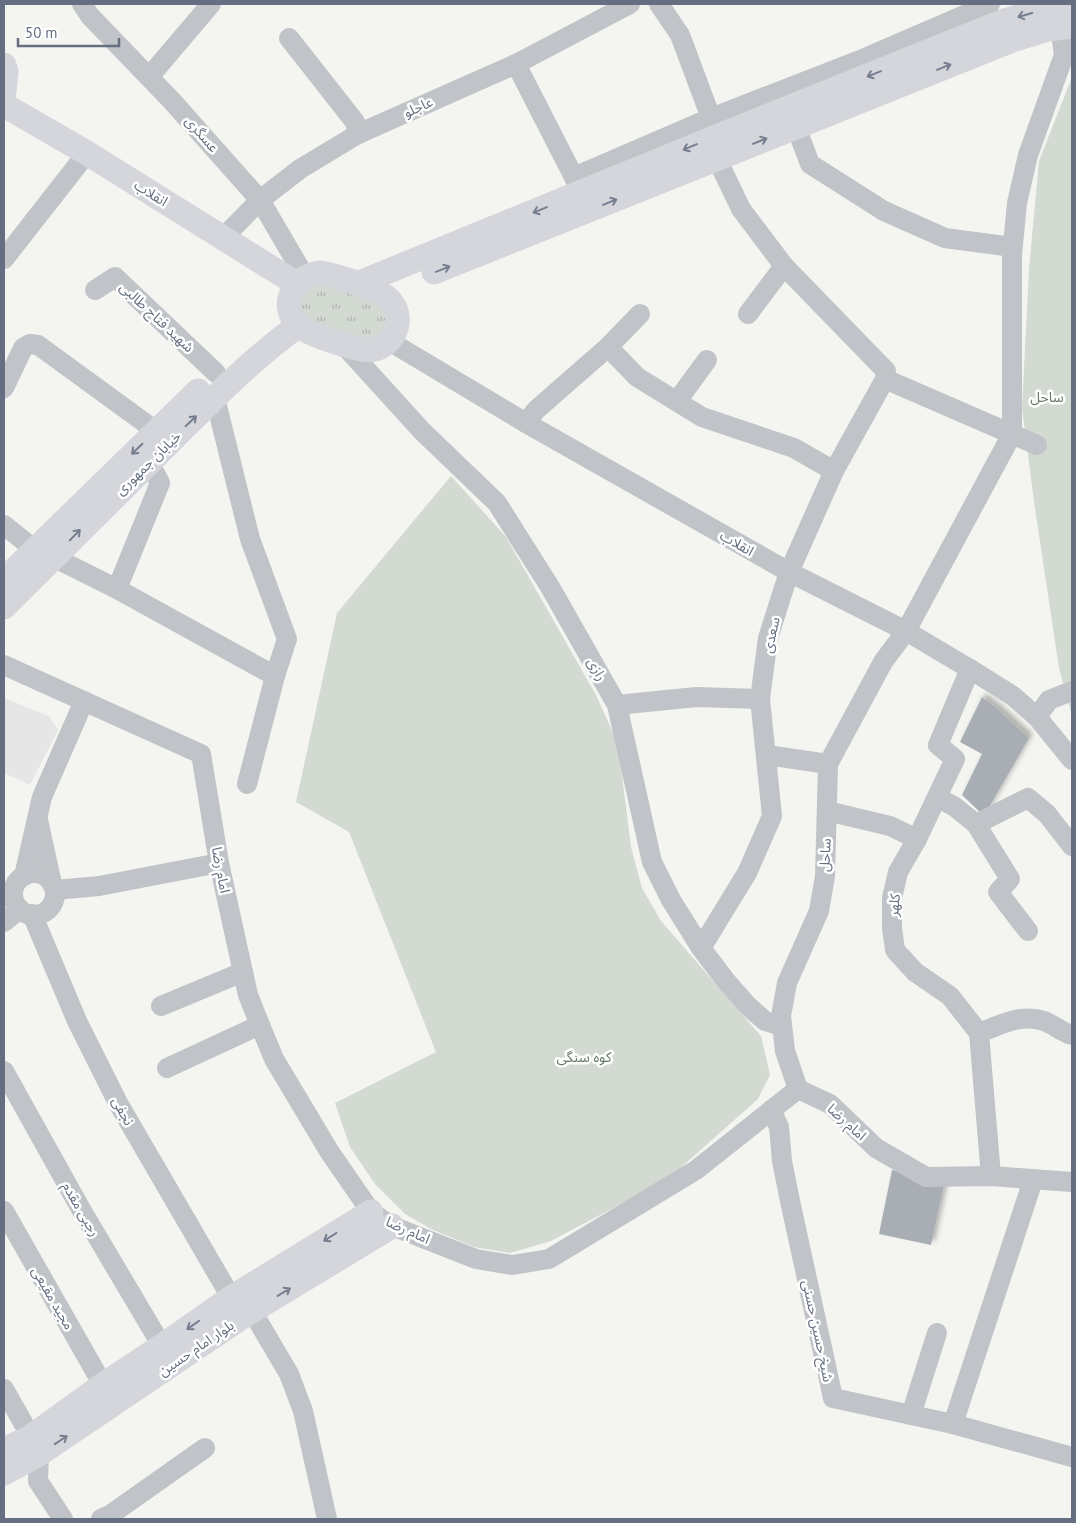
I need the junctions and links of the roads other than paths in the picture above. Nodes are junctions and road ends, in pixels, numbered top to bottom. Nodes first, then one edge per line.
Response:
1 (211, 4) edge
2 (630, 4) edge
3 (659, 4) edge
4 (990, 4) edge
5 (92, 8) edge
6 (1064, 14) edge
7 (289, 38) dead end
8 (516, 64) junction
9 (4, 65) edge
10 (149, 77) junction
11 (4, 92) edge
12 (4, 105) edge
13 (796, 127) junction
14 (358, 134) junction
15 (719, 141) junction
16 (87, 153) junction
17 (578, 185) junction
18 (260, 200) junction
19 (223, 238) junction
20 (1012, 248) junction
21 (4, 259) edge
22 (784, 266) junction
23 (301, 280) junction
24 (357, 284) junction
25 (95, 290) dead end
26 (381, 293) junction
27 (640, 314) dead end
28 (748, 314) dead end
29 (295, 318) junction
30 (389, 341) junction
31 (342, 343) junction
32 (608, 347) junction
33 (707, 360) dead end
34 (216, 372) junction
35 (885, 379) junction
36 (4, 388) edge
37 (215, 398) junction
38 (677, 401) junction
39 (526, 423) junction
40 (156, 431) junction
41 (1012, 434) junction
42 (1037, 445) dead end
43 (150, 462) junction
44 (834, 471) junction
45 (4, 525) edge
46 (44, 554) junction
47 (788, 572) junction
48 (4, 580) edge
49 (117, 589) junction
50 (4, 607) edge
51 (906, 631) junction
52 (4, 665) edge
53 (970, 669) junction
54 (275, 676) junction
55 (1072, 691) edge
56 (760, 699) junction
57 (84, 701) junction
58 (617, 706) junction
59 (1037, 717) junction
60 (767, 755) junction
61 (1072, 760) edge
62 (828, 764) junction
63 (247, 784) dead end
64 (937, 797) junction
65 (827, 811) junction
66 (37, 814) junction
67 (976, 824) junction
68 (917, 838) junction
69 (1072, 846) edge
70 (219, 863) junction
71 (24, 876) junction
72 (54, 887) junction
73 (18, 907) edge
74 (4, 922) edge
75 (1028, 931) dead end
76 (701, 948) junction
77 (243, 972) junction
78 (161, 1006) dead end
79 (260, 1025) junction
80 (782, 1026) junction
81 (979, 1033) junction
82 (1072, 1036) edge
83 (168, 1068) dead end
84 (4, 1071) edge
85 (798, 1089) junction
86 (771, 1110) junction
87 (991, 1176) junction
88 (1034, 1180) junction
89 (1072, 1182) edge
90 (4, 1211) edge
91 (371, 1212) junction
92 (392, 1226) junction
93 (242, 1309) junction
94 (937, 1333) dead end
95 (162, 1346) junction
96 (103, 1385) junction
97 (4, 1389) edge
98 (910, 1415) junction
99 (953, 1424) junction
100 (35, 1446) junction
101 (205, 1448) dead end
102 (4, 1450) edge
103 (1072, 1456) edge
104 (4, 1473) edge
105 (63, 1519) edge
106 (102, 1519) edge
107 (327, 1519) edge

1 - 10 street
2 - 8 street, عاجلو
3 - 15 street
4 - 15 street
5 - 10 street, عسگری
13 -> 6 main road
6 -> 15 main road
6 - 20 street
7 - 14 street
8 - 14 street, عاجلو
8 - 17 street
9 - 11 main road
10 - 18 street, عسگری
12 - 16 main road, انقلاب
15 -> 13 main road
13 - 20 street
14 - 18 street, عاجلو
15 - 17 main road
15 - 22 street
26 -> 15 main road
16 - 19 main road, انقلاب
16 - 21 street
17 -> 24 main road
18 - 19 street, عاجلو
18 - 23 street, عسگری
19 - 23 main road, انقلاب
20 - 41 street
22 - 28 street
22 - 35 street
23 - 24 main road
23 - 29 main road
24 - 26 main road
25 - 34 street, شهید فتاح طالبی
26 - 30 main road
27 - 32 street
29 - 31 main road
29 - 34 main road, خیابان جمهوری
29 - 37 main road, خیابان جمهوری
30 - 31 main road
30 - 39 street, انقلاب
31 - 58 street, رازی
32 - 38 street
32 - 39 street
33 - 38 street
34 - 40 main road, خیابان جمهوری
35 - 41 street
35 - 44 street, سعدی
36 - 40 street
43 -> 37 main road, خیابان جمهوری
37 - 54 street
38 - 44 street
39 - 47 street, انقلاب
40 -> 46 main road, خیابان جمهوری
41 - 42 street
41 - 51 street, ساحل
46 -> 43 main road, خیابان جمهوری
43 - 49 street
44 - 47 street, سعدی
45 - 46 street
46 - 48 main road, خیابان جمهوری
46 - 49 street
46 - 50 main road, خیابان جمهوری
47 - 51 street, انقلاب
47 - 56 street, سعدی
49 - 54 street
51 - 53 street, انقلاب
51 - 62 street, ساحل
52 - 57 street, امام رضا
53 - 59 street, انقلاب
53 - 64 street, کلهر
54 - 63 street
55 - 59 street
56 - 58 street
56 - 60 street, سعدی
57 - 66 street
57 - 70 street, امام رضا
58 - 76 street, رازی
59 - 61 street, انقلاب
60 - 62 street
60 - 76 street, سعدی
62 - 65 street, ساحل
64 - 67 street
64 - 68 street, کلهر
65 - 68 street
65 - 80 street, ساحل
66 - 71 street
66 - 72 street
67 - 69 street
67 - 75 street
68 - 81 street, کلهر
70 - 72 street
70 - 77 street, امام رضا
71 - 72 street
71 - 73 street
72 - 73 street
73 - 74 street
73 - 93 street, نجفی
76 - 80 street, رازی
77 - 78 street
77 - 79 street, امام رضا
79 - 83 street
79 - 91 street, امام رضا
80 - 85 street, ساحل
81 - 82 street
81 - 87 street
84 - 95 street, رجبی مقدم
85 - 86 street, امام رضا
85 - 87 street, امام رضا
86 - 92 street, امام رضا
86 - 98 street, شیخ حسین حسنی
87 - 88 street, امام رضا
88 - 89 street, امام رضا
88 - 99 street
90 - 96 street, مجید مقیعی
91 - 92 street, امام رضا
91 -> 93 main road, بلوار امام حسین
93 -> 92 main road, بلوار امام حسین
93 -> 95 main road, بلوار امام حسین
100 -> 93 main road, بلوار امام حسین
93 - 107 street, نجفی
94 - 98 street
95 - 96 main road, بلوار امام حسین
96 - 100 main road, بلوار امام حسین
97 - 100 street
98 - 99 street, شیخ حسین حسنی
99 - 103 street, شیخ حسین حسنی
100 - 102 main road, بلوار امام حسین
100 - 104 main road, بلوار امام حسین
100 - 105 street
101 - 106 street

